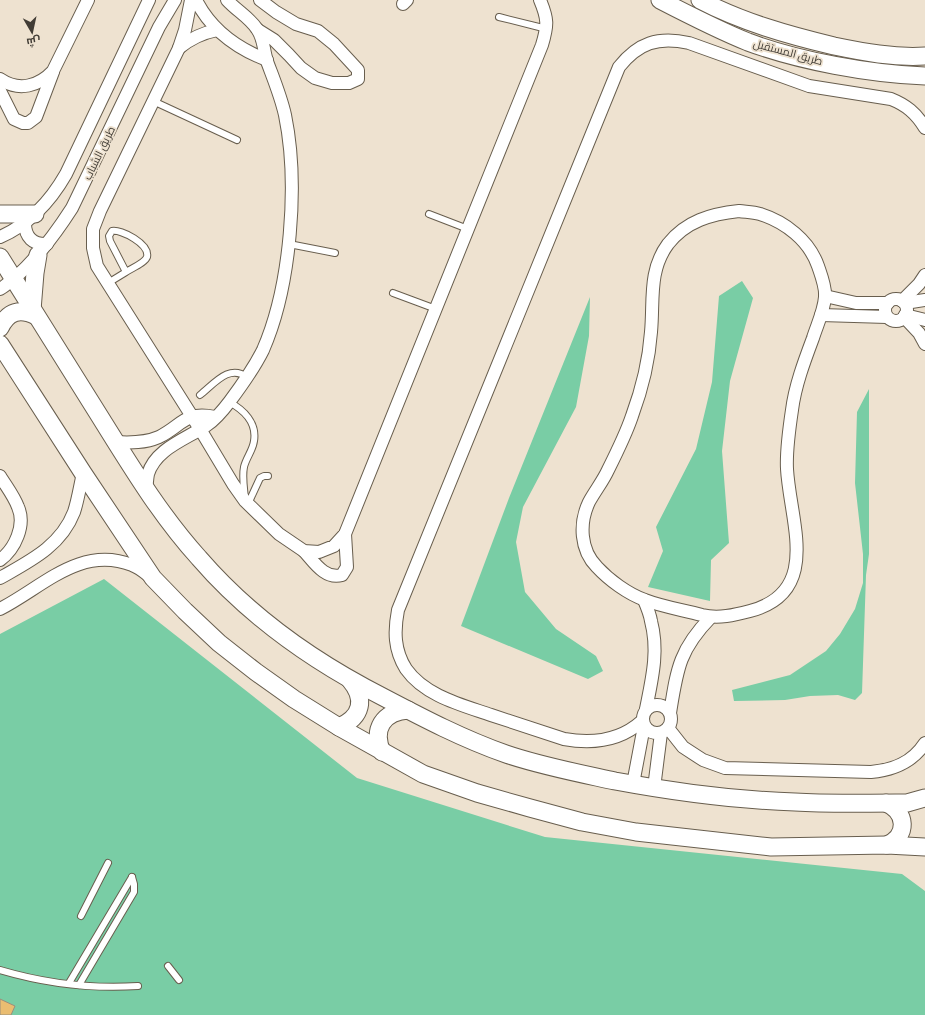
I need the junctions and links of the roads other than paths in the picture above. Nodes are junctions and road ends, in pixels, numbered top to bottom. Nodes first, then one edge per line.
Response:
1 (88, 0) edge
2 (149, 0) edge
3 (174, 0) edge
4 (191, 0) edge
5 (196, 0) edge
6 (228, 0) edge
7 (260, 0) edge
8 (540, 0) edge
9 (660, 0) edge
10 (700, 0) edge
11 (499, 17) dead end
12 (547, 29) junction
13 (217, 30) junction
14 (258, 30) junction
15 (179, 48) junction
16 (267, 60) junction
17 (923, 66) edge
18 (53, 71) junction
19 (0, 79) edge
20 (0, 91) edge
21 (153, 101) junction
22 (925, 128) edge
23 (237, 140) dead end
24 (0, 214) edge
25 (429, 214) dead end
26 (30, 218) junction
27 (468, 229) junction
28 (0, 237) edge
29 (289, 244) junction
30 (43, 250) junction
31 (335, 253) dead end
32 (0, 257) edge
33 (126, 272) junction
34 (925, 275) edge
35 (13, 279) junction
36 (108, 283) junction
37 (0, 289) edge
38 (394, 293) dead end
39 (825, 296) junction
40 (925, 300) edge
41 (888, 303) junction
42 (904, 309) junction
43 (436, 310) junction
44 (34, 313) junction
45 (821, 315) junction
46 (887, 317) junction
47 (925, 320) edge
48 (0, 328) edge
49 (0, 344) edge
50 (925, 344) edge
51 (248, 378) junction
52 (200, 395) dead end
53 (229, 402) junction
54 (192, 416) junction
55 (215, 417) junction
56 (200, 429) junction
57 (116, 442) junction
58 (83, 473) junction
59 (0, 476) edge
60 (268, 476) dead end
61 (146, 489) junction
62 (247, 503) junction
63 (345, 534) junction
64 (304, 550) junction
65 (0, 560) edge
66 (0, 578) edge
67 (153, 578) junction
68 (644, 600) junction
69 (0, 610) edge
70 (711, 617) junction
71 (350, 680) junction
72 (646, 709) junction
73 (408, 710) junction
74 (670, 712) junction
75 (643, 724) junction
76 (339, 727) junction
77 (665, 731) junction
78 (925, 743) edge
79 (382, 752) junction
80 (633, 784) junction
81 (654, 788) junction
82 (925, 798) edge
83 (886, 803) junction
84 (887, 845) junction
85 (925, 847) edge
86 (108, 863) dead end
87 (81, 916) dead end
88 (168, 966) dead end
89 (0, 970) edge
90 (179, 980) dead end
91 (70, 983) junction
92 (79, 985) junction
93 (138, 986) dead end

1 - 18 street
2 - 26 street, طريق الشباب
3 - 30 street, طريق الشباب
4 - 15 street
5 - 13 street
6 - 14 street
7 - 14 street
8 - 12 street
9 - 17 street, طريق المستقبل
10 - 17 street, طريق المستقبل
11 - 12 lane
12 - 27 street
13 - 15 street
13 - 16 street
14 - 16 street
15 - 21 street
16 - 29 street
18 - 19 street
18 - 20 street
21 - 23 lane
21 - 36 street
22 - 75 street
24 - 26 street
25 - 27 lane
26 - 28 street, طريق الشباب
26 - 30 street
27 - 43 street
29 - 31 lane
29 - 51 street
30 - 35 street, طريق الشباب
30 - 44 street
32 - 35 street
33 - 33 lane
33 - 36 lane
34 - 42 street
35 - 37 street, طريق الشباب
35 - 44 street
36 - 54 street
38 - 43 lane
39 - 41 street
39 - 45 street
39 - 68 street
40 - 42 street
41 - 42 street
41 - 46 street
42 - 46 street
42 - 47 street
42 - 50 street
43 - 63 street
44 - 48 street
44 - 57 street
45 - 46 street
45 - 70 street
49 - 58 street
51 - 52 lane
51 - 53 street
53 - 55 street
53 - 62 lane
54 - 55 street
54 - 56 street
54 - 57 street
55 - 56 street
56 - 61 street
56 - 62 street
57 - 61 street
58 - 66 street
58 - 67 street
59 - 65 street
60 - 62 lane
61 - 71 street
62 - 64 street
63 - 64 street
63 - 64 street
67 - 69 street
67 - 76 street
68 - 70 street
68 - 72 street
70 - 74 street
71 - 73 street
71 - 76 street
72 - 74 street
72 - 75 street
73 - 79 street
73 - 80 street
74 - 77 street
75 - 77 street
75 - 80 street
76 - 79 street
77 - 78 street
77 - 81 street
79 - 84 street
80 - 81 street
81 - 83 street
82 - 83 street
83 - 84 street
84 - 85 street
86 - 87 lane
88 - 90 lane
89 - 91 lane
91 - 92 lane
91 - 92 lane
92 - 93 lane

